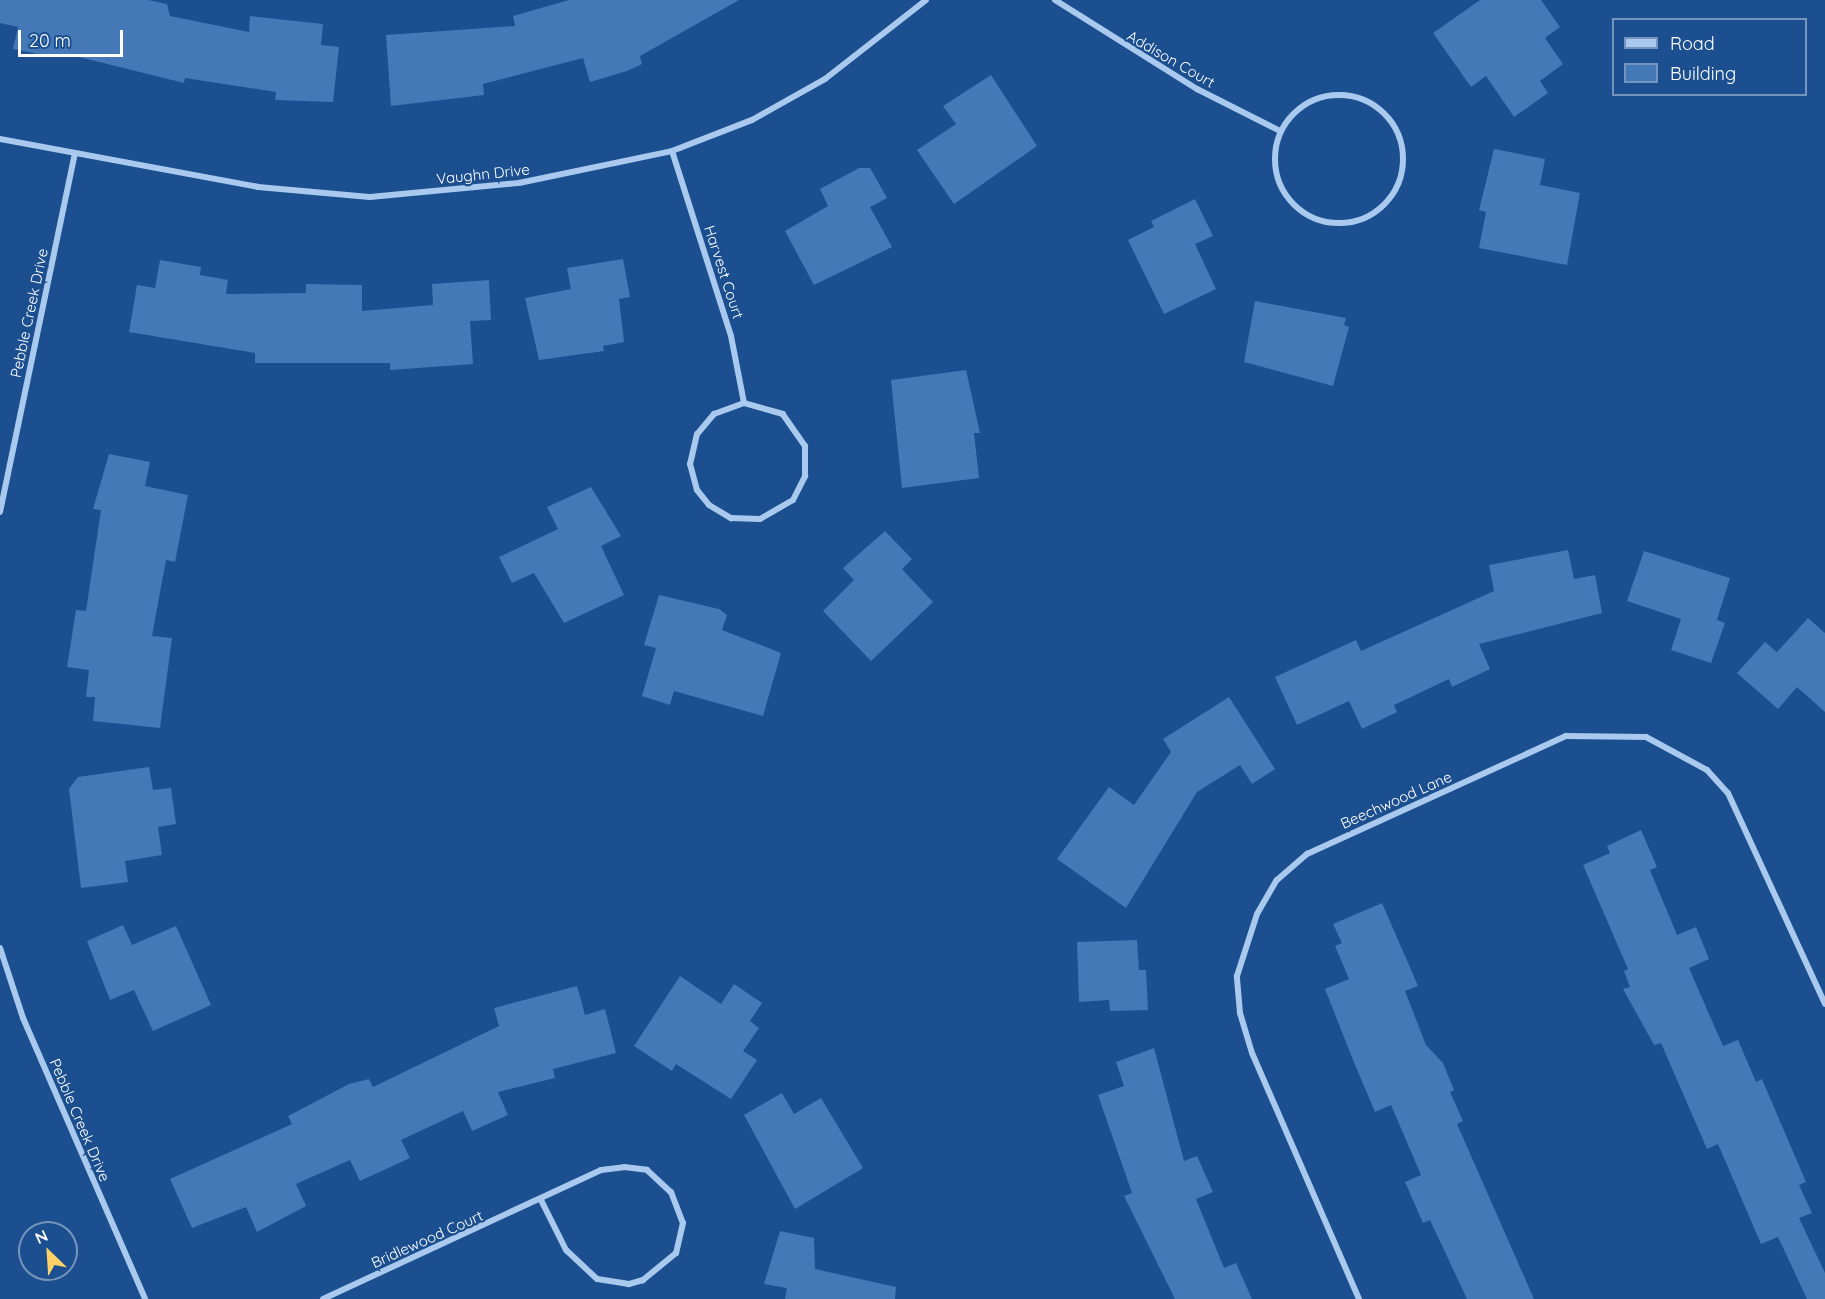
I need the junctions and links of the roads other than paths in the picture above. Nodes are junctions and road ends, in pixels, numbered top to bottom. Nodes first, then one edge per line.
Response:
1 (926, 0) edge
2 (1055, 0) edge
3 (1280, 131) junction
4 (0, 139) edge
5 (672, 151) junction
6 (75, 154) junction
7 (744, 403) junction
8 (0, 512) edge
9 (0, 948) edge
10 (1825, 1004) edge
11 (541, 1200) junction
12 (145, 1299) edge
13 (323, 1299) edge
14 (1359, 1299) edge

1 - 5 street, Vaughn Drive
2 - 3 street, Addison Court
3 - 3 street
4 - 6 street, Vaughn Drive
5 - 6 street, Vaughn Drive
5 - 7 street, Harvest Court
6 - 8 street, Pebble Creek Drive
7 - 7 street
9 - 12 street, Pebble Creek Drive
10 - 14 street, Beechwood Lane
11 - 11 street, Bridlewood Court
11 - 13 street, Bridlewood Court

